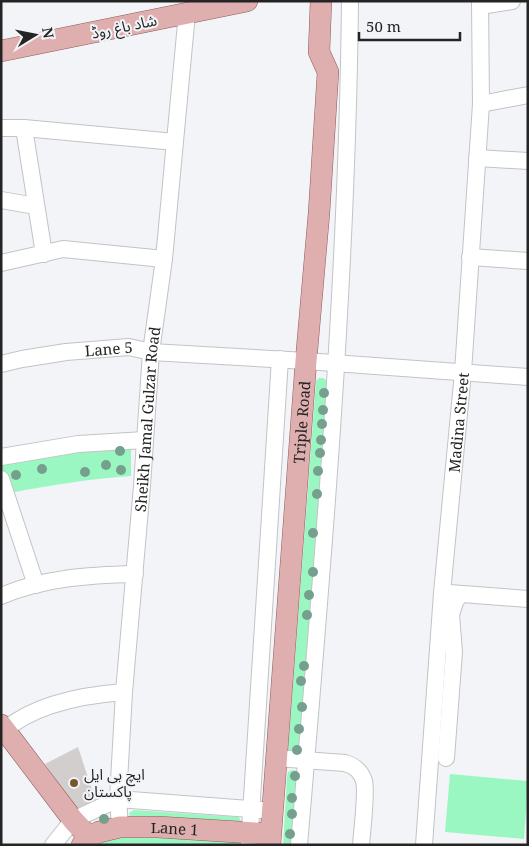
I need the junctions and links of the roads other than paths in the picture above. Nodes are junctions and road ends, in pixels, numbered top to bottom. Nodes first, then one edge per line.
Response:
1 (247, 1) edge
2 (321, 1) edge
3 (350, 1) edge
4 (512, 1) edge
5 (480, 4) edge
6 (187, 13) junction
7 (1, 51) edge
8 (528, 95) edge
9 (481, 104) junction
10 (1, 128) edge
11 (24, 128) junction
12 (175, 142) junction
13 (477, 158) junction
14 (528, 161) edge
15 (1, 200) edge
16 (36, 206) junction
17 (44, 254) junction
18 (470, 257) junction
19 (164, 259) junction
20 (528, 261) edge
21 (1, 263) edge
22 (151, 352) junction
23 (280, 360) junction
24 (306, 360) junction
25 (336, 363) junction
26 (1, 364) edge
27 (463, 372) junction
28 (528, 377) edge
29 (145, 440) junction
30 (1, 457) edge
31 (1, 479) edge
32 (135, 574) junction
33 (36, 585) junction
34 (442, 593) junction
35 (460, 594) junction
36 (1, 596) edge
37 (528, 599) edge
38 (124, 692) junction
39 (2, 729) edge
40 (276, 758) junction
41 (446, 758) dead end
42 (306, 761) junction
43 (118, 799) junction
44 (262, 810) junction
45 (74, 820) junction
46 (120, 827) junction
47 (249, 839) edge
48 (270, 839) edge
49 (85, 841) edge
50 (53, 845) edge
51 (299, 845) edge
52 (362, 845) edge
53 (424, 845) edge

1 - 6 main road, شاد باغ روڈ
2 - 24 main road, Triple Road
3 - 25 street
4 - 5 street
5 - 9 street, Madina Street
6 - 7 main road, شاد باغ روڈ
6 - 12 street, Sheikh Jamal Gulzar Road
8 - 9 street
9 - 13 street, Madina Street
10 - 11 street
11 - 12 street
11 - 16 street
12 - 19 street, Sheikh Jamal Gulzar Road
13 - 14 street
13 - 18 street, Madina Street
15 - 16 street
16 - 17 street
17 - 19 street
17 - 21 street
18 - 20 street
18 - 27 street, Madina Street
19 - 22 street, Sheikh Jamal Gulzar Road
22 - 23 street, Lane 5
22 - 26 street, Lane 5
22 - 29 street, Sheikh Jamal Gulzar Road
23 - 24 street, Lane 5
23 - 44 street
24 - 25 street, Lane 5
24 - 40 main road, Triple Road
25 - 27 street, Lane 5
25 - 42 street
27 - 28 street, Lane 5
27 - 34 street, Madina Street
29 - 30 street
29 - 32 street, Sheikh Jamal Gulzar Road
31 - 33 street
32 - 33 street
32 - 38 street, Sheikh Jamal Gulzar Road
33 - 36 street
34 - 35 street
34 - 53 street, Madina Street
35 - 37 street
35 - 41 street
38 - 39 street
38 - 43 street, Sheikh Jamal Gulzar Road
39 - 45 main road
40 - 42 street
40 - 44 main road, Triple Road
42 - 51 street
42 - 52 street
43 - 44 street
43 - 45 street
43 - 46 street, Sheikh Jamal Gulzar Road
44 - 47 street
44 - 48 main road, Triple Road
45 - 49 main road
45 - 50 street
46 - 47 main road, Lane 1
46 - 49 main road, Lane 1
47 - 48 main road, Lane 1

